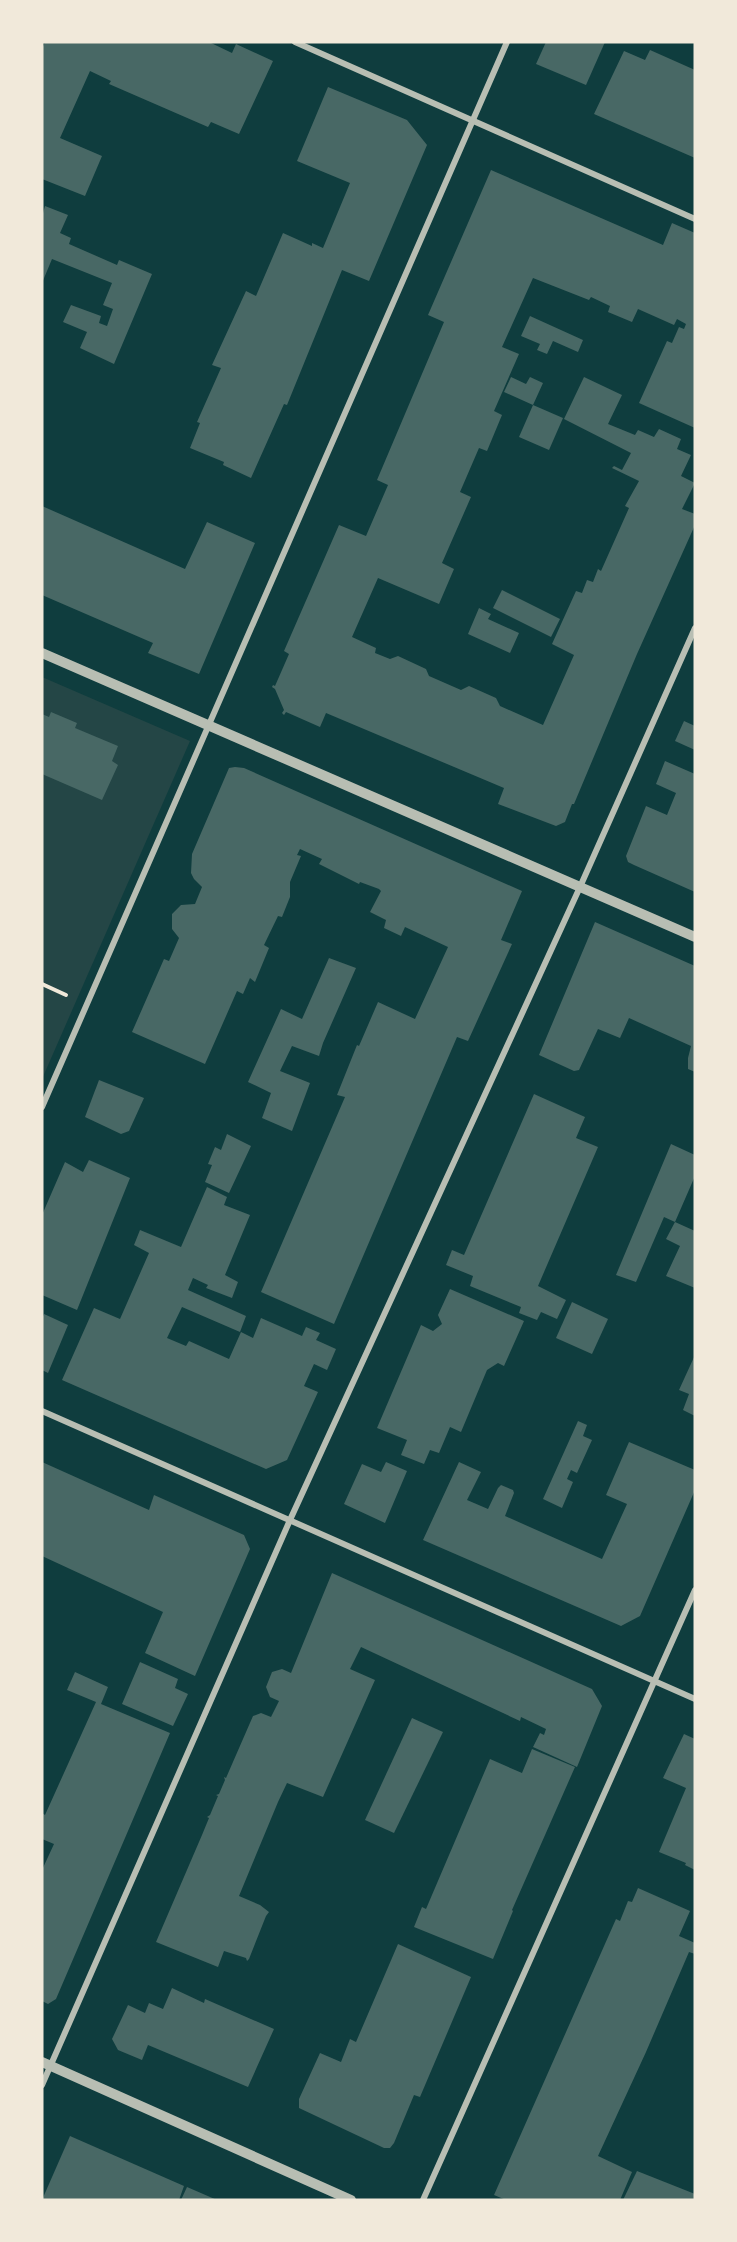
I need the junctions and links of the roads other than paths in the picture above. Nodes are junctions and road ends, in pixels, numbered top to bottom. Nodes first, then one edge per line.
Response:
1 (295, 42) edge
2 (507, 42) edge
3 (473, 120) junction
4 (695, 219) edge
5 (695, 628) edge
6 (42, 653) edge
7 (209, 725) junction
8 (580, 887) junction
9 (695, 937) edge
10 (42, 1107) edge
11 (42, 1411) edge
12 (290, 1520) junction
13 (695, 1590) edge
14 (654, 1681) junction
15 (695, 1699) edge
16 (46, 2064) edge
17 (42, 2085) edge
18 (351, 2200) edge
19 (423, 2200) edge

1 - 3 street
2 - 3 street
3 - 4 street
3 - 7 street
5 - 8 street
6 - 7 street
7 - 8 street
7 - 10 street
8 - 9 street
8 - 12 street
11 - 12 street
12 - 14 street
12 - 16 street
13 - 14 street
14 - 15 street
14 - 19 street
16 - 17 street
16 - 18 street

